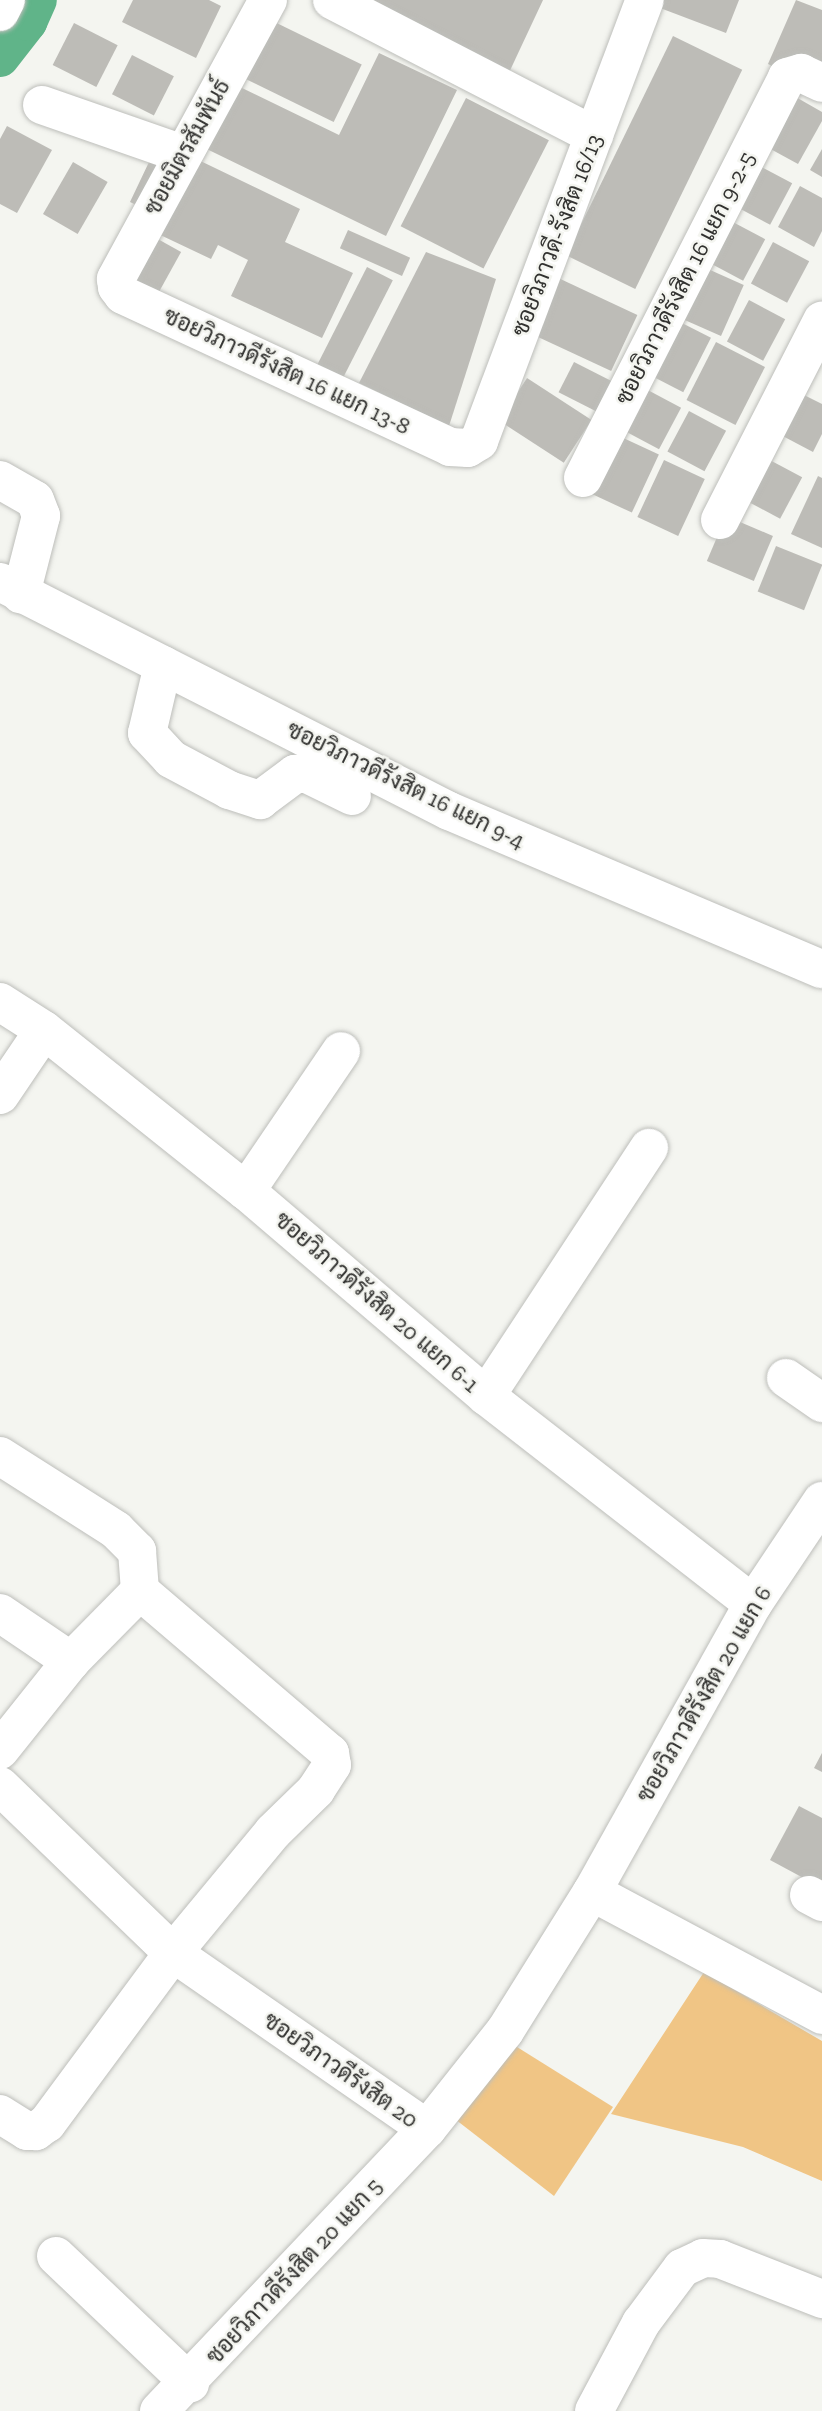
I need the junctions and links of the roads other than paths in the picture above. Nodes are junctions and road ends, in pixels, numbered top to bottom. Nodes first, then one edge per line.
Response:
1 (6, 0) edge
2 (268, 0) edge
3 (332, 0) edge
4 (645, 0) edge
5 (0, 12) edge
6 (805, 80) edge
7 (41, 105) dead end
8 (594, 135) junction
9 (183, 154) junction
10 (123, 295) joint
11 (822, 321) edge
12 (450, 447) joint
13 (583, 478) dead end
14 (0, 480) edge
15 (720, 520) dead end
16 (11, 588) edge
17 (163, 666) junction
18 (352, 796) dead end
19 (822, 969) edge
20 (0, 1002) edge
21 (44, 1030) junction
22 (341, 1051) dead end
23 (0, 1095) edge
24 (649, 1148) dead end
25 (246, 1191) junction
26 (786, 1378) dead end
27 (486, 1396) junction
28 (822, 1404) edge
29 (0, 1456) edge
30 (822, 1501) edge
31 (140, 1591) junction
32 (752, 1604) junction
33 (0, 1613) edge
34 (71, 1661) junction
35 (0, 1751) edge
36 (0, 1786) edge
37 (592, 1892) junction
38 (173, 1953) junction
39 (822, 2015) edge
40 (0, 2114) edge
41 (427, 2129) junction
42 (55, 2256) dead end
43 (822, 2299) edge
44 (190, 2383) junction
45 (159, 2411) edge
46 (594, 2411) edge

1 - 5 street
2 - 9 street, ซอยมิตรสัมพันธ์
3 - 8 street
4 - 8 street, ซอยวิภาวดี-รังสิต 16/13
6 - 13 street, ซอยวิภาวดีรังสิต 16 แยก 9-2-5
7 - 9 street
8 - 12 street, ซอยวิภาวดี-รังสิต 16/13
9 - 10 street, ซอยมิตรสัมพันธ์
10 - 12 street, ซอยวิภาวดีรังสิต 16 แยก 13-8
11 - 15 street
14 - 16 street
16 - 17 street, ซอยวิภาวดีรังสิต 16 แยก 9-4
17 - 18 street
17 - 19 street, ซอยวิภาวดีรังสิต 16 แยก 9-4
20 - 21 street, ซอยวิภาวดีรังสิต 20 แยก 6-1
21 - 23 street
21 - 25 street, ซอยวิภาวดีรังสิต 20 แยก 6-1
22 - 25 street
24 - 27 street
25 - 27 street, ซอยวิภาวดีรังสิต 20 แยก 6-1
26 - 28 street
27 - 32 street, ซอยวิภาวดีรังสิต 20 แยก 6-1
29 - 31 street
30 - 32 street, ซอยวิภาวดีรังสิต 20 แยก 6
31 - 34 street
31 - 38 street
32 - 37 street, ซอยวิภาวดีรังสิต 20 แยก 6
33 - 34 street
34 - 35 street
36 - 38 street, ซอยวิภาวดีรังสิต 20
37 - 39 street
37 - 41 street, ซอยวิภาวดีรังสิต 20
38 - 40 street
38 - 41 street, ซอยวิภาวดีรังสิต 20
41 - 44 street, ซอยวิภาวดีรังสิต 20 แยก 5
42 - 44 street
43 - 46 street
44 - 45 street, ซอยวิภาวดีรังสิต 20 แยก 5

